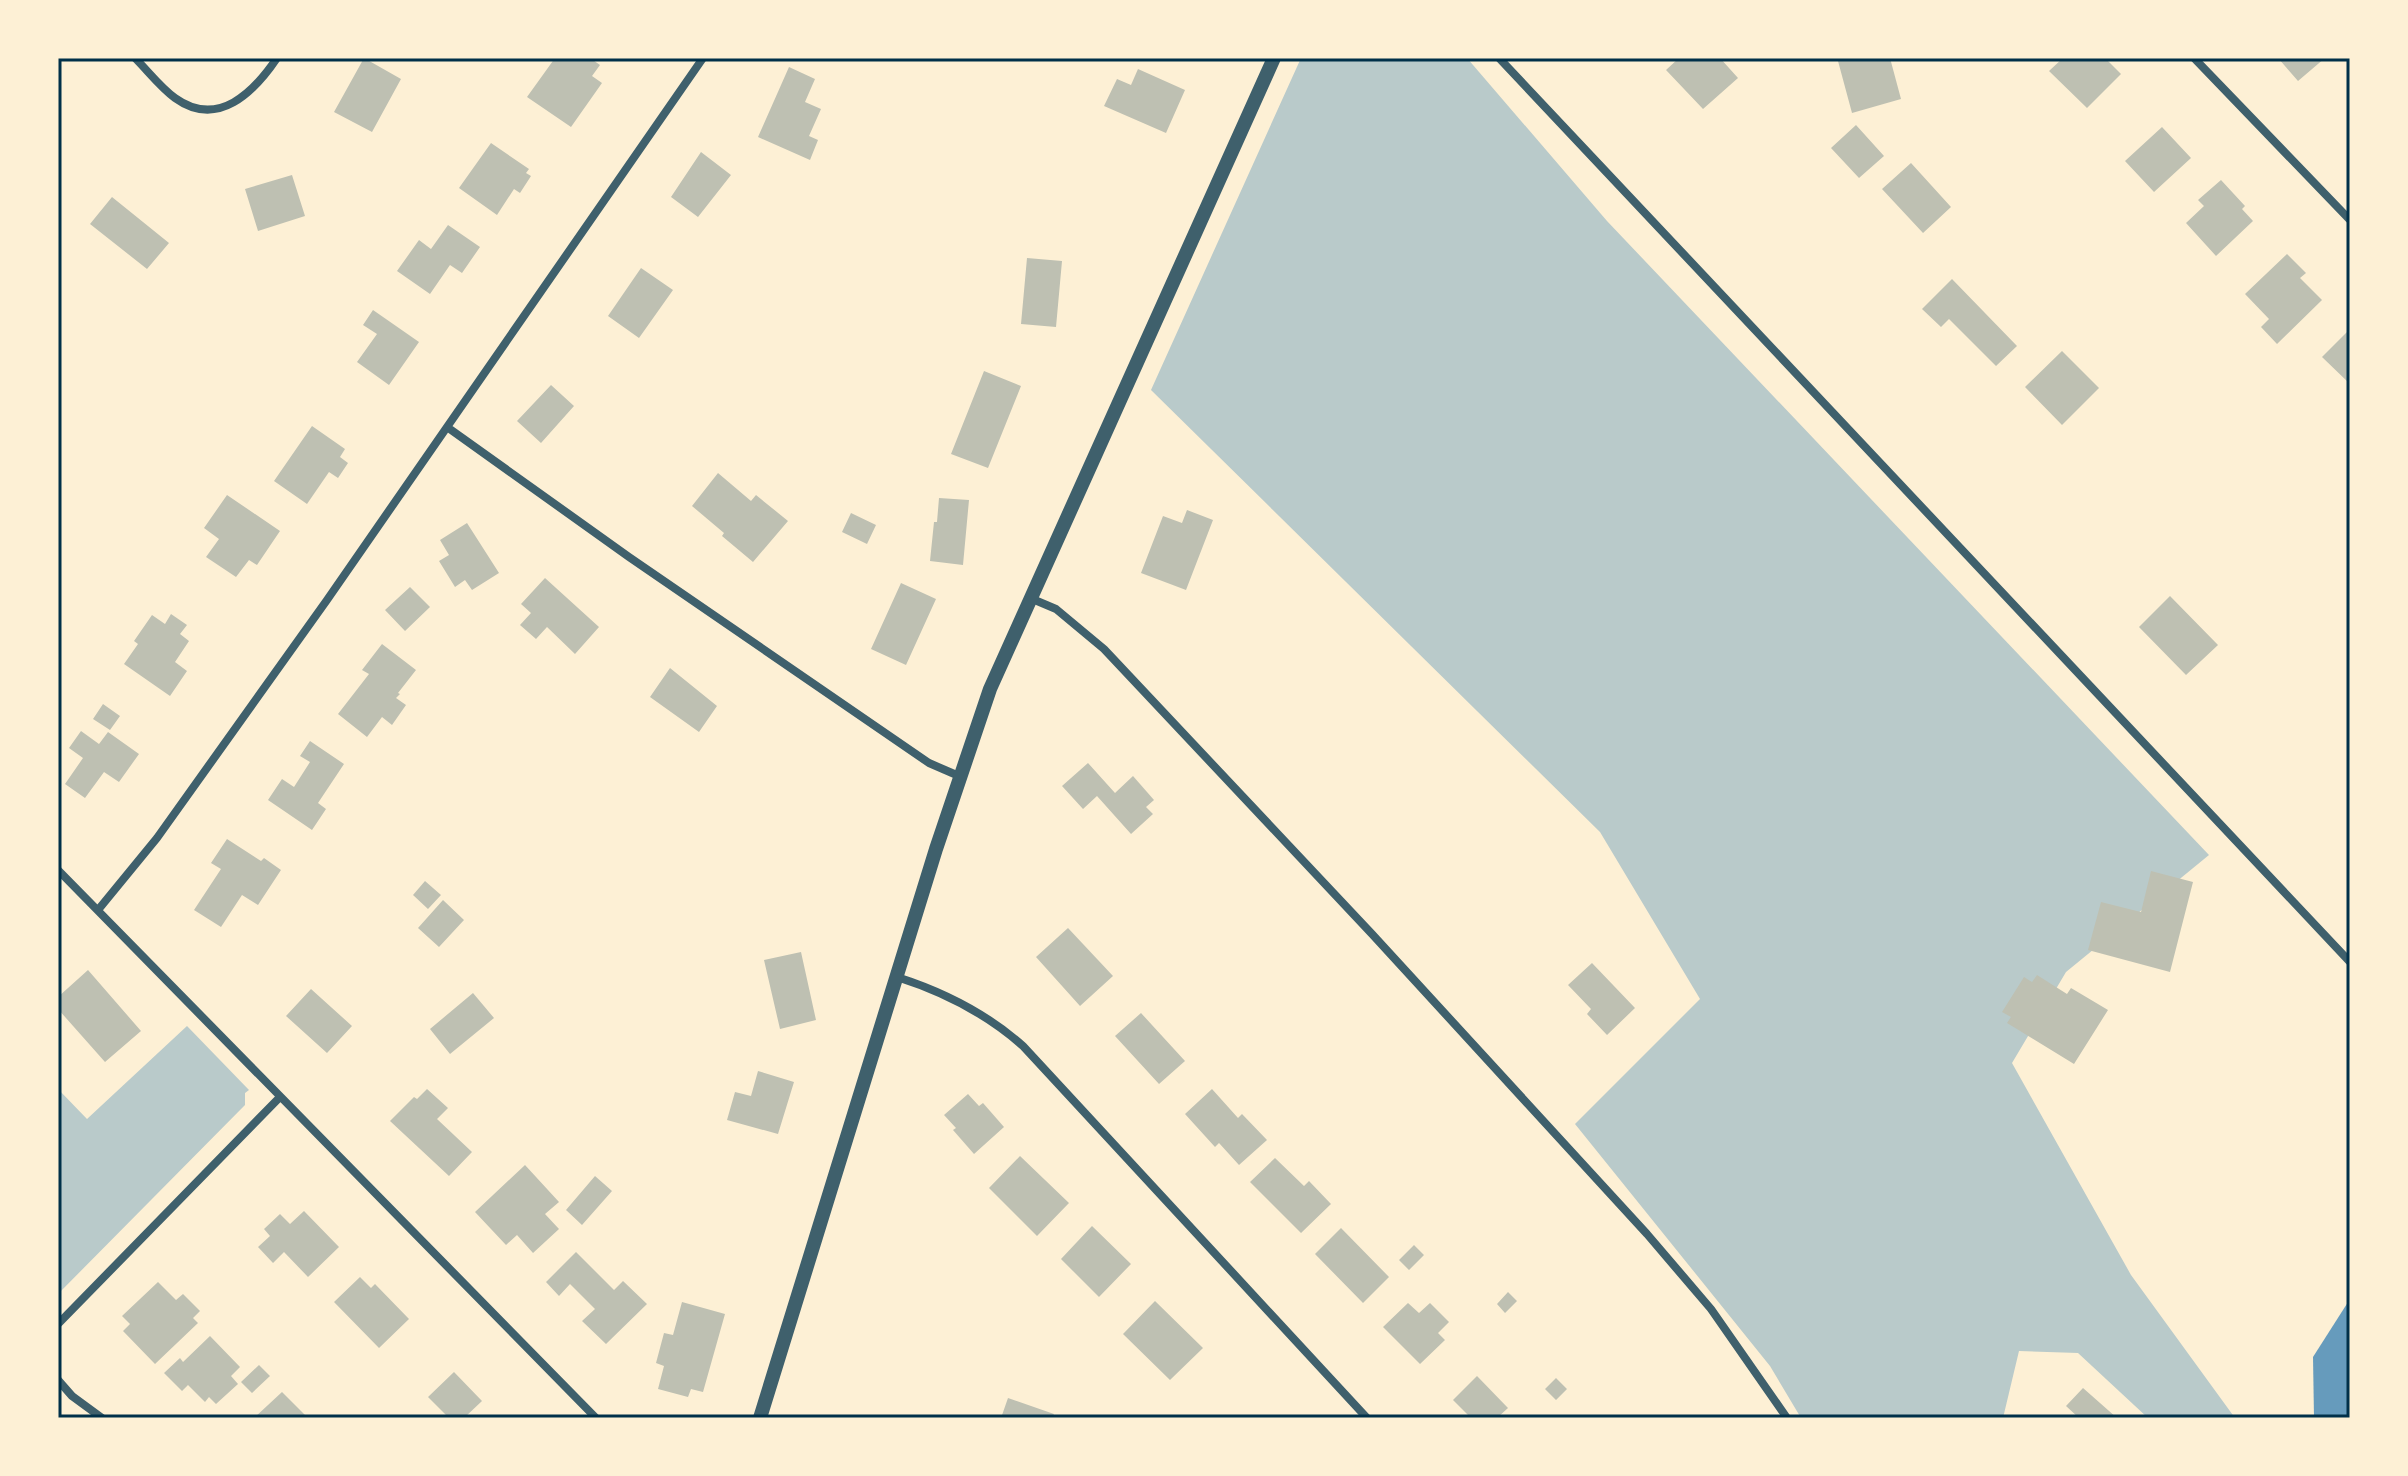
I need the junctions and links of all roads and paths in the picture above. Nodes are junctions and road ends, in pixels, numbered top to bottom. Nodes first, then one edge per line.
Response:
1 (135, 58) edge
2 (277, 58) edge
3 (703, 58) edge
4 (1274, 58) edge
5 (1499, 58) edge
6 (2194, 58) edge
7 (2350, 220) edge
8 (447, 427) junction
9 (1030, 597) junction
10 (959, 776) junction
11 (58, 870) edge
12 (98, 910) junction
13 (2350, 962) edge
14 (897, 977) junction
15 (280, 1097) junction
16 (58, 1324) edge
17 (58, 1380) edge
18 (102, 1418) edge
19 (596, 1418) edge
20 (760, 1418) edge
21 (1367, 1418) edge
22 (1787, 1418) edge

1 - 2 street
3 - 8 street
4 - 9 street
5 - 13 street
6 - 7 street
8 - 10 street
8 - 12 street
9 - 10 street
9 - 22 street
10 - 14 street
11 - 12 street
12 - 15 street
14 - 20 street
14 - 21 street
15 - 16 street
15 - 19 street
17 - 18 street

